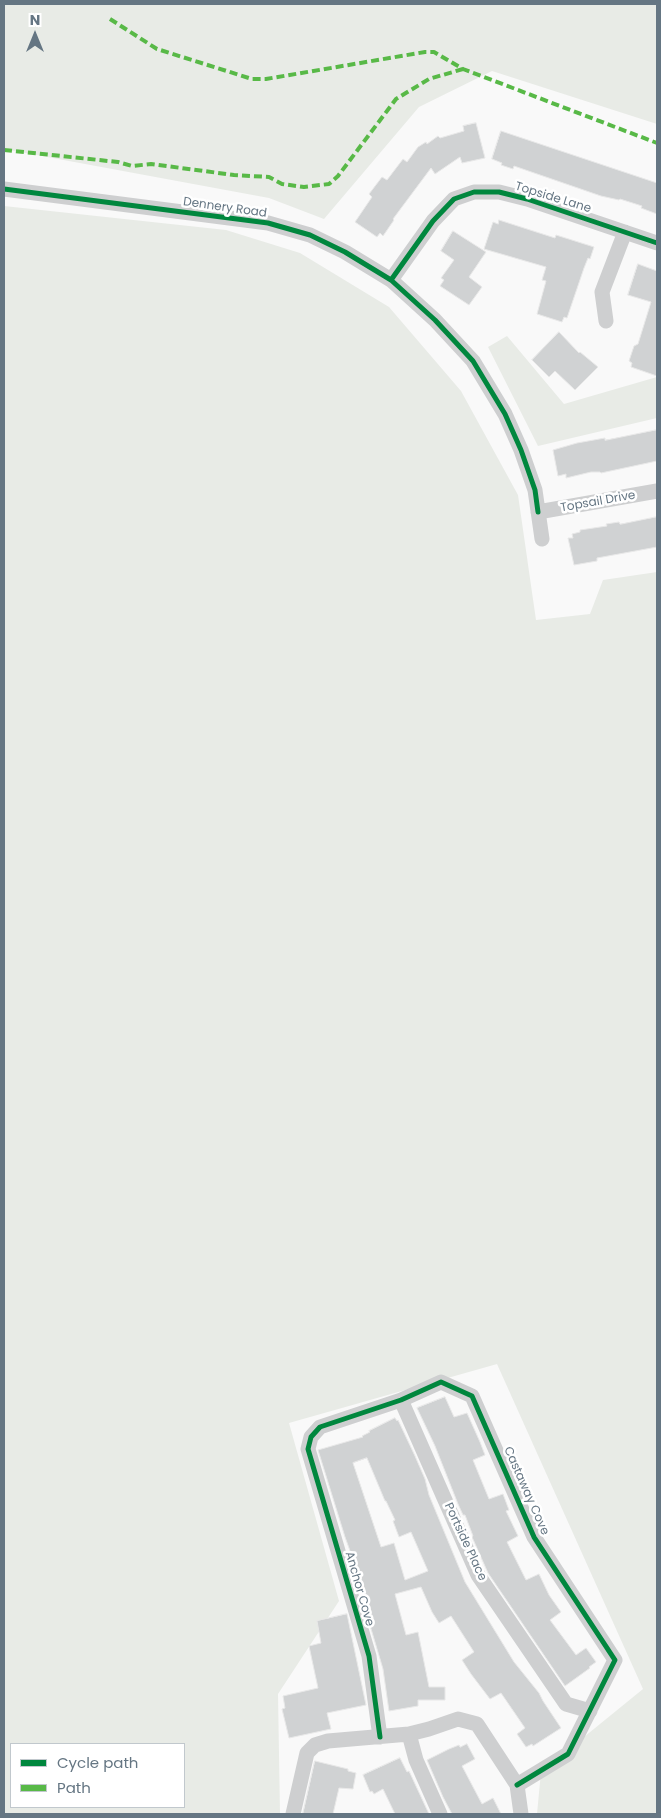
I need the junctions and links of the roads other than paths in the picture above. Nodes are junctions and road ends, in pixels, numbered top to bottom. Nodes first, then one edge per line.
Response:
1 (4, 189) edge
2 (625, 232) junction
3 (657, 242) edge
4 (391, 280) junction
5 (606, 322) dead end
6 (657, 491) edge
7 (538, 512) junction
8 (542, 539) dead end
9 (401, 1400) junction
10 (308, 1449) joint
11 (590, 1711) junction
12 (409, 1734) junction
13 (380, 1737) junction
14 (517, 1785) junction
15 (293, 1814) edge
16 (440, 1814) edge
17 (521, 1814) edge

1 - 4 street, Dennery Road
2 - 3 street, Topside Lane
2 - 4 street, Topside Lane
2 - 5 street
4 - 7 street, Dennery Road
6 - 7 street, Topsail Drive
7 - 8 street, Dennery Road
9 - 10 street, Castaway Cove
9 - 11 street, Portside Place
9 - 11 street, Castaway Cove
10 - 13 street, Anchor Cove
11 - 14 street, Castaway Cove
12 - 13 street
12 - 14 street
12 - 16 street
13 - 15 street
14 - 17 street

